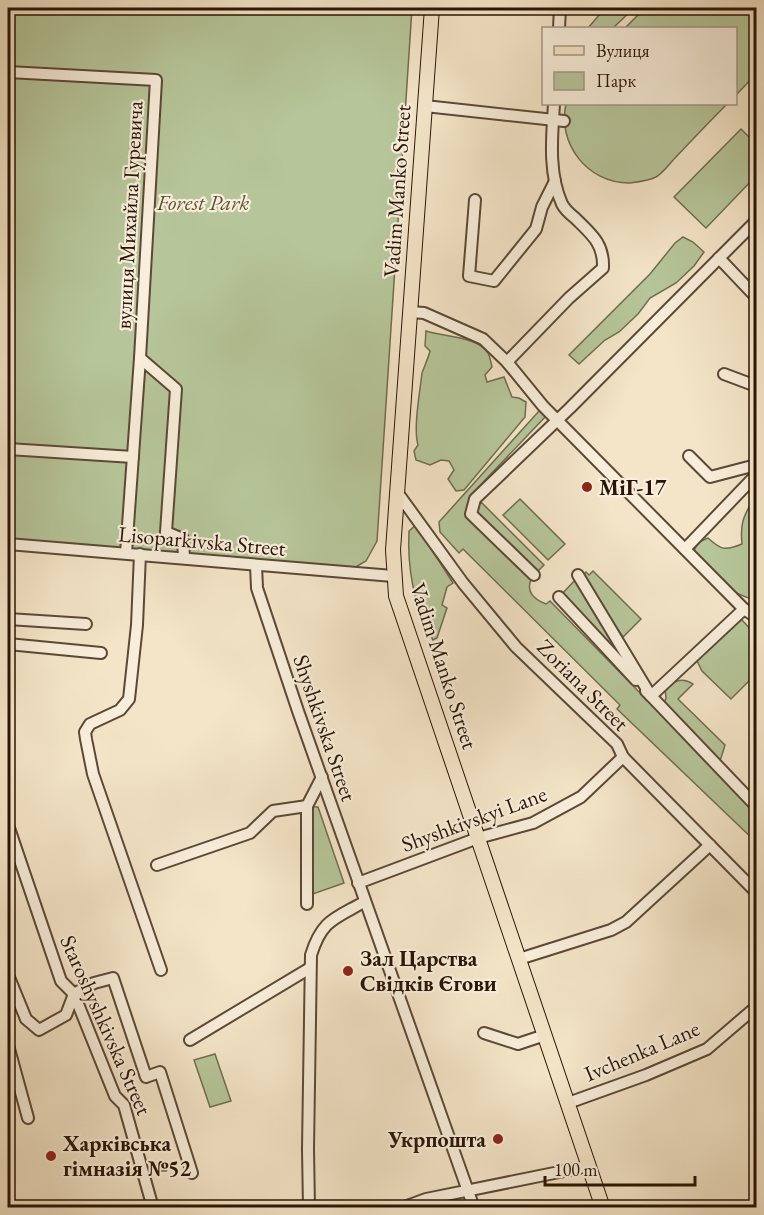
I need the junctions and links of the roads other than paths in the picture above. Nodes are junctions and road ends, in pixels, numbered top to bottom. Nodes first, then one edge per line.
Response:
1 (432, 8) edge
2 (560, 8) edge
3 (559, 27) edge
4 (8, 72) edge
5 (554, 105) edge
6 (425, 106) junction
7 (558, 121) junction
8 (555, 181) junction
9 (475, 200) dead end
10 (756, 220) edge
11 (719, 258) junction
12 (756, 297) edge
13 (410, 312) junction
14 (140, 358) junction
15 (507, 362) junction
16 (724, 374) dead end
17 (756, 386) edge
18 (557, 420) junction
19 (8, 449) edge
20 (689, 456) dead end
21 (133, 457) junction
22 (756, 465) edge
23 (756, 475) edge
24 (397, 492) junction
25 (8, 544) edge
26 (685, 549) junction
27 (126, 553) junction
28 (140, 554) junction
29 (184, 558) junction
30 (256, 566) junction
31 (534, 575) dead end
32 (578, 575) dead end
33 (393, 576) junction
34 (559, 597) dead end
35 (744, 609) junction
36 (756, 617) edge
37 (8, 619) edge
38 (86, 624) dead end
39 (8, 644) edge
40 (101, 653) dead end
41 (651, 696) junction
42 (623, 757) junction
43 (322, 777) junction
44 (308, 806) junction
45 (756, 806) edge
46 (8, 825) edge
47 (478, 838) junction
48 (710, 845) junction
49 (157, 865) dead end
50 (358, 883) junction
51 (756, 892) edge
52 (364, 902) junction
53 (308, 904) dead end
54 (519, 958) junction
55 (310, 968) junction
56 (161, 969) dead end
57 (8, 975) edge
58 (74, 994) junction
59 (756, 1007) edge
60 (484, 1033) dead end
61 (544, 1035) junction
62 (190, 1040) dead end
63 (8, 1045) edge
64 (568, 1103) junction
65 (28, 1118) dead end
66 (589, 1166) junction
67 (192, 1173) dead end
68 (467, 1190) junction
69 (407, 1206) dead end
70 (394, 1207) edge
71 (153, 1208) edge
72 (309, 1208) edge
73 (389, 1208) edge
74 (474, 1208) edge
75 (603, 1208) edge

1 - 6 main road, Vadim Manko Street
2 - 3 street
4 - 14 street, вулиця Михайла Гуревича
5 - 7 street
6 - 7 street
6 - 13 main road, Vadim Manko Street
7 - 8 street
8 - 9 street
8 - 15 street
10 - 11 street
11 - 12 street
11 - 18 street
13 - 15 street
13 - 24 main road, Vadim Manko Street
14 - 21 street, вулиця Михайла Гуревича
14 - 29 street, вулиця Михайла Гуревича
15 - 18 street
16 - 17 street
18 - 26 street
18 - 31 street
19 - 21 street
20 - 22 street
21 - 27 street, вулиця Михайла Гуревича
23 - 26 street
24 - 33 main road, Vadim Manko Street
24 - 42 street, Zoriana Street
25 - 27 street, Lisoparkivska Street
26 - 35 street
27 - 28 street, Lisoparkivska Street
28 - 29 street, Lisoparkivska Street
28 - 56 street
29 - 30 street, Lisoparkivska Street
30 - 33 street, Lisoparkivska Street
30 - 43 street, Shyshkivska Street
32 - 41 street
33 - 47 main road, Vadim Manko Street
34 - 41 street
35 - 36 street
35 - 41 street
37 - 38 street
39 - 40 street
41 - 45 street
42 - 47 street, Shyshkivskyi Lane
42 - 48 street, Zoriana Street
43 - 44 street
43 - 50 street, Shyshkivska Street
44 - 49 street
44 - 53 street
46 - 58 street, Staroshyshkivska Street
47 - 50 street, Shyshkivskyi Lane
47 - 54 main road, Vadim Manko Street
48 - 51 street, Zoriana Street
48 - 54 street
50 - 52 street, Shyshkivska Street
52 - 55 street
52 - 68 street, Shyshkivska Street
54 - 61 main road, Vadim Manko Street
55 - 62 street
55 - 72 street
57 - 58 street
58 - 67 street
58 - 71 street, Staroshyshkivska Street
59 - 64 street, Ivchenka Lane
60 - 61 street
61 - 64 main road, Vadim Manko Street
63 - 65 street
64 - 66 main road, Vadim Manko Street
66 - 68 street
66 - 75 main road, Vadim Manko Street
68 - 69 street
68 - 74 street, Shyshkivska Street
70 - 73 street

